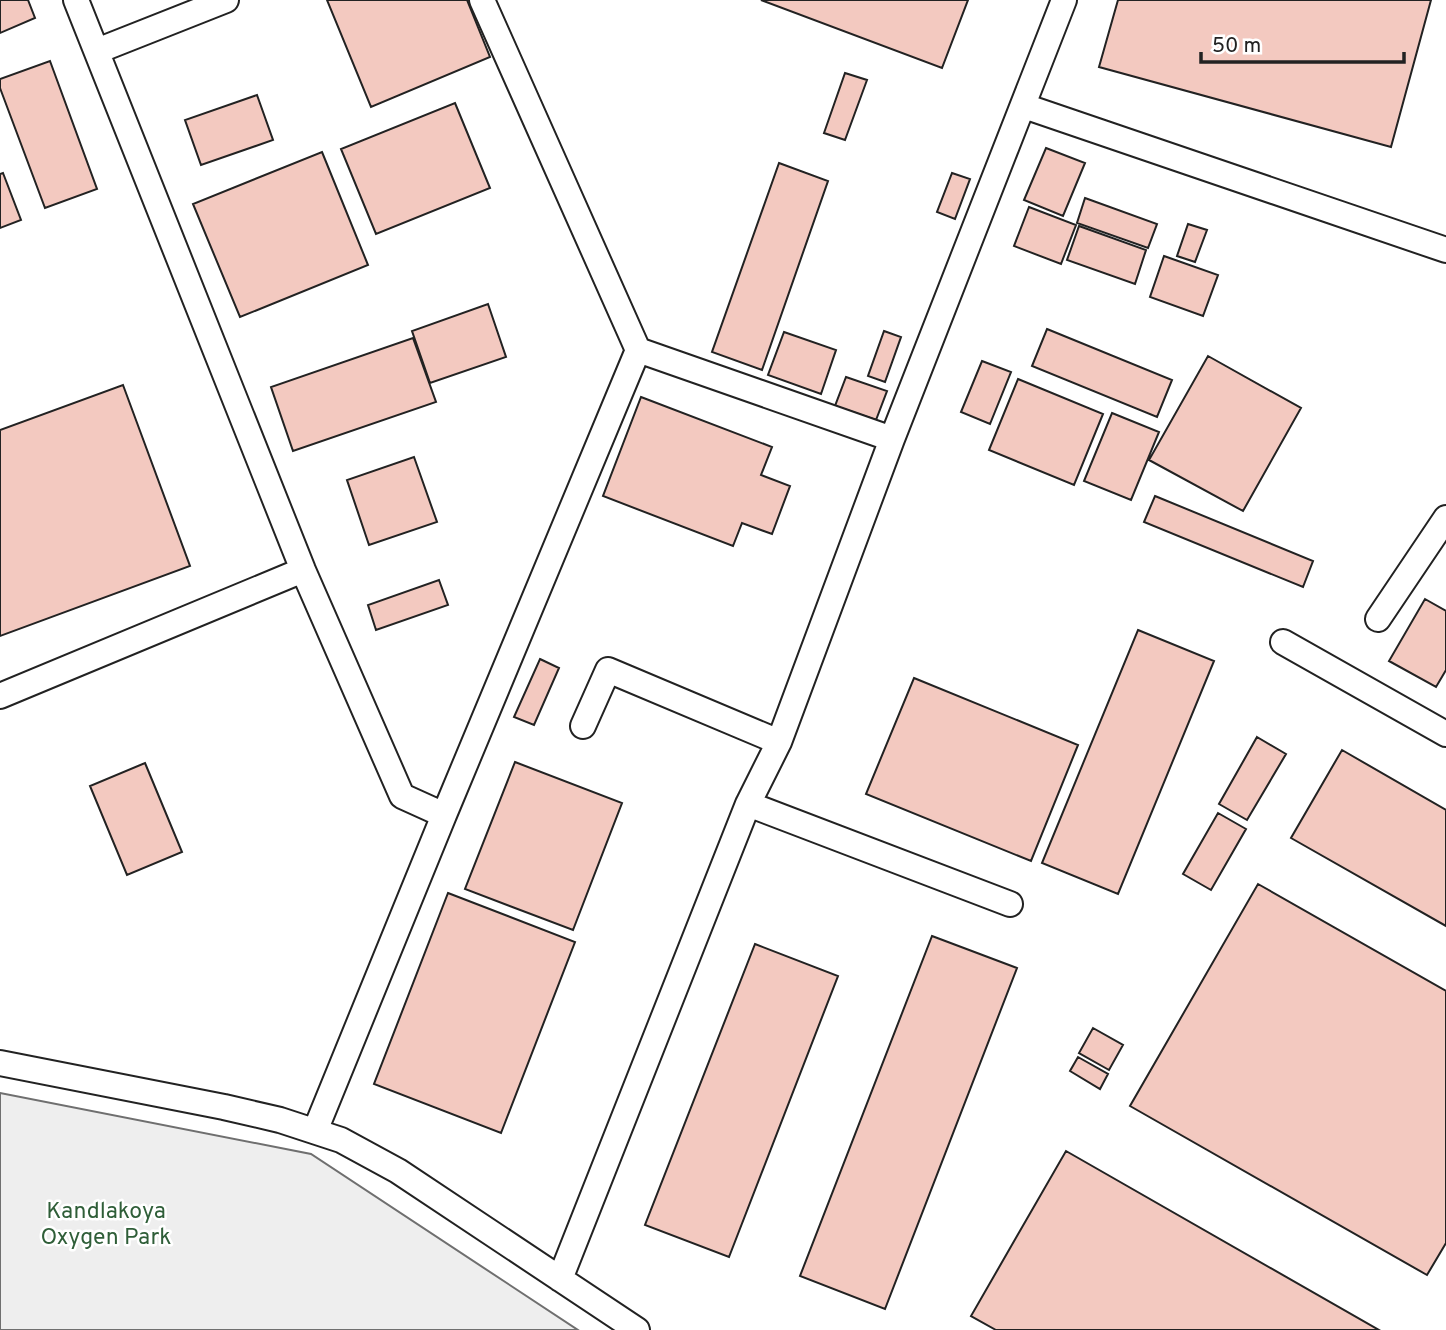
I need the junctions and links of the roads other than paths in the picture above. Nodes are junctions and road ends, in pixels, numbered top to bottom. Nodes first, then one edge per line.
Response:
1 (76, 0) edge
2 (226, 0) edge
3 (482, 0) edge
4 (1064, 0) edge
5 (97, 51) junction
6 (1024, 106) junction
7 (1446, 250) edge
8 (638, 350) junction
9 (892, 439) junction
10 (1446, 518) edge
11 (1437, 549) edge
12 (303, 570) junction
13 (1378, 619) dead end
14 (1283, 642) dead end
15 (0, 696) edge
16 (583, 726) dead end
17 (1446, 734) edge
18 (779, 742) junction
19 (748, 804) junction
20 (444, 815) junction
21 (1010, 904) dead end
22 (0, 1063) edge
23 (316, 1131) junction
24 (560, 1279) junction
25 (637, 1330) edge

1 - 5 street
2 - 5 street
3 - 8 street
4 - 6 street
5 - 12 street
6 - 7 street
6 - 9 street
8 - 9 street
8 - 20 street
9 - 18 street
10 - 11 street
11 - 13 street
12 - 15 street
12 - 20 street
14 - 17 street
16 - 18 street
18 - 19 street
19 - 21 street
19 - 24 street
20 - 23 street
22 - 23 street
23 - 24 street
24 - 25 street

